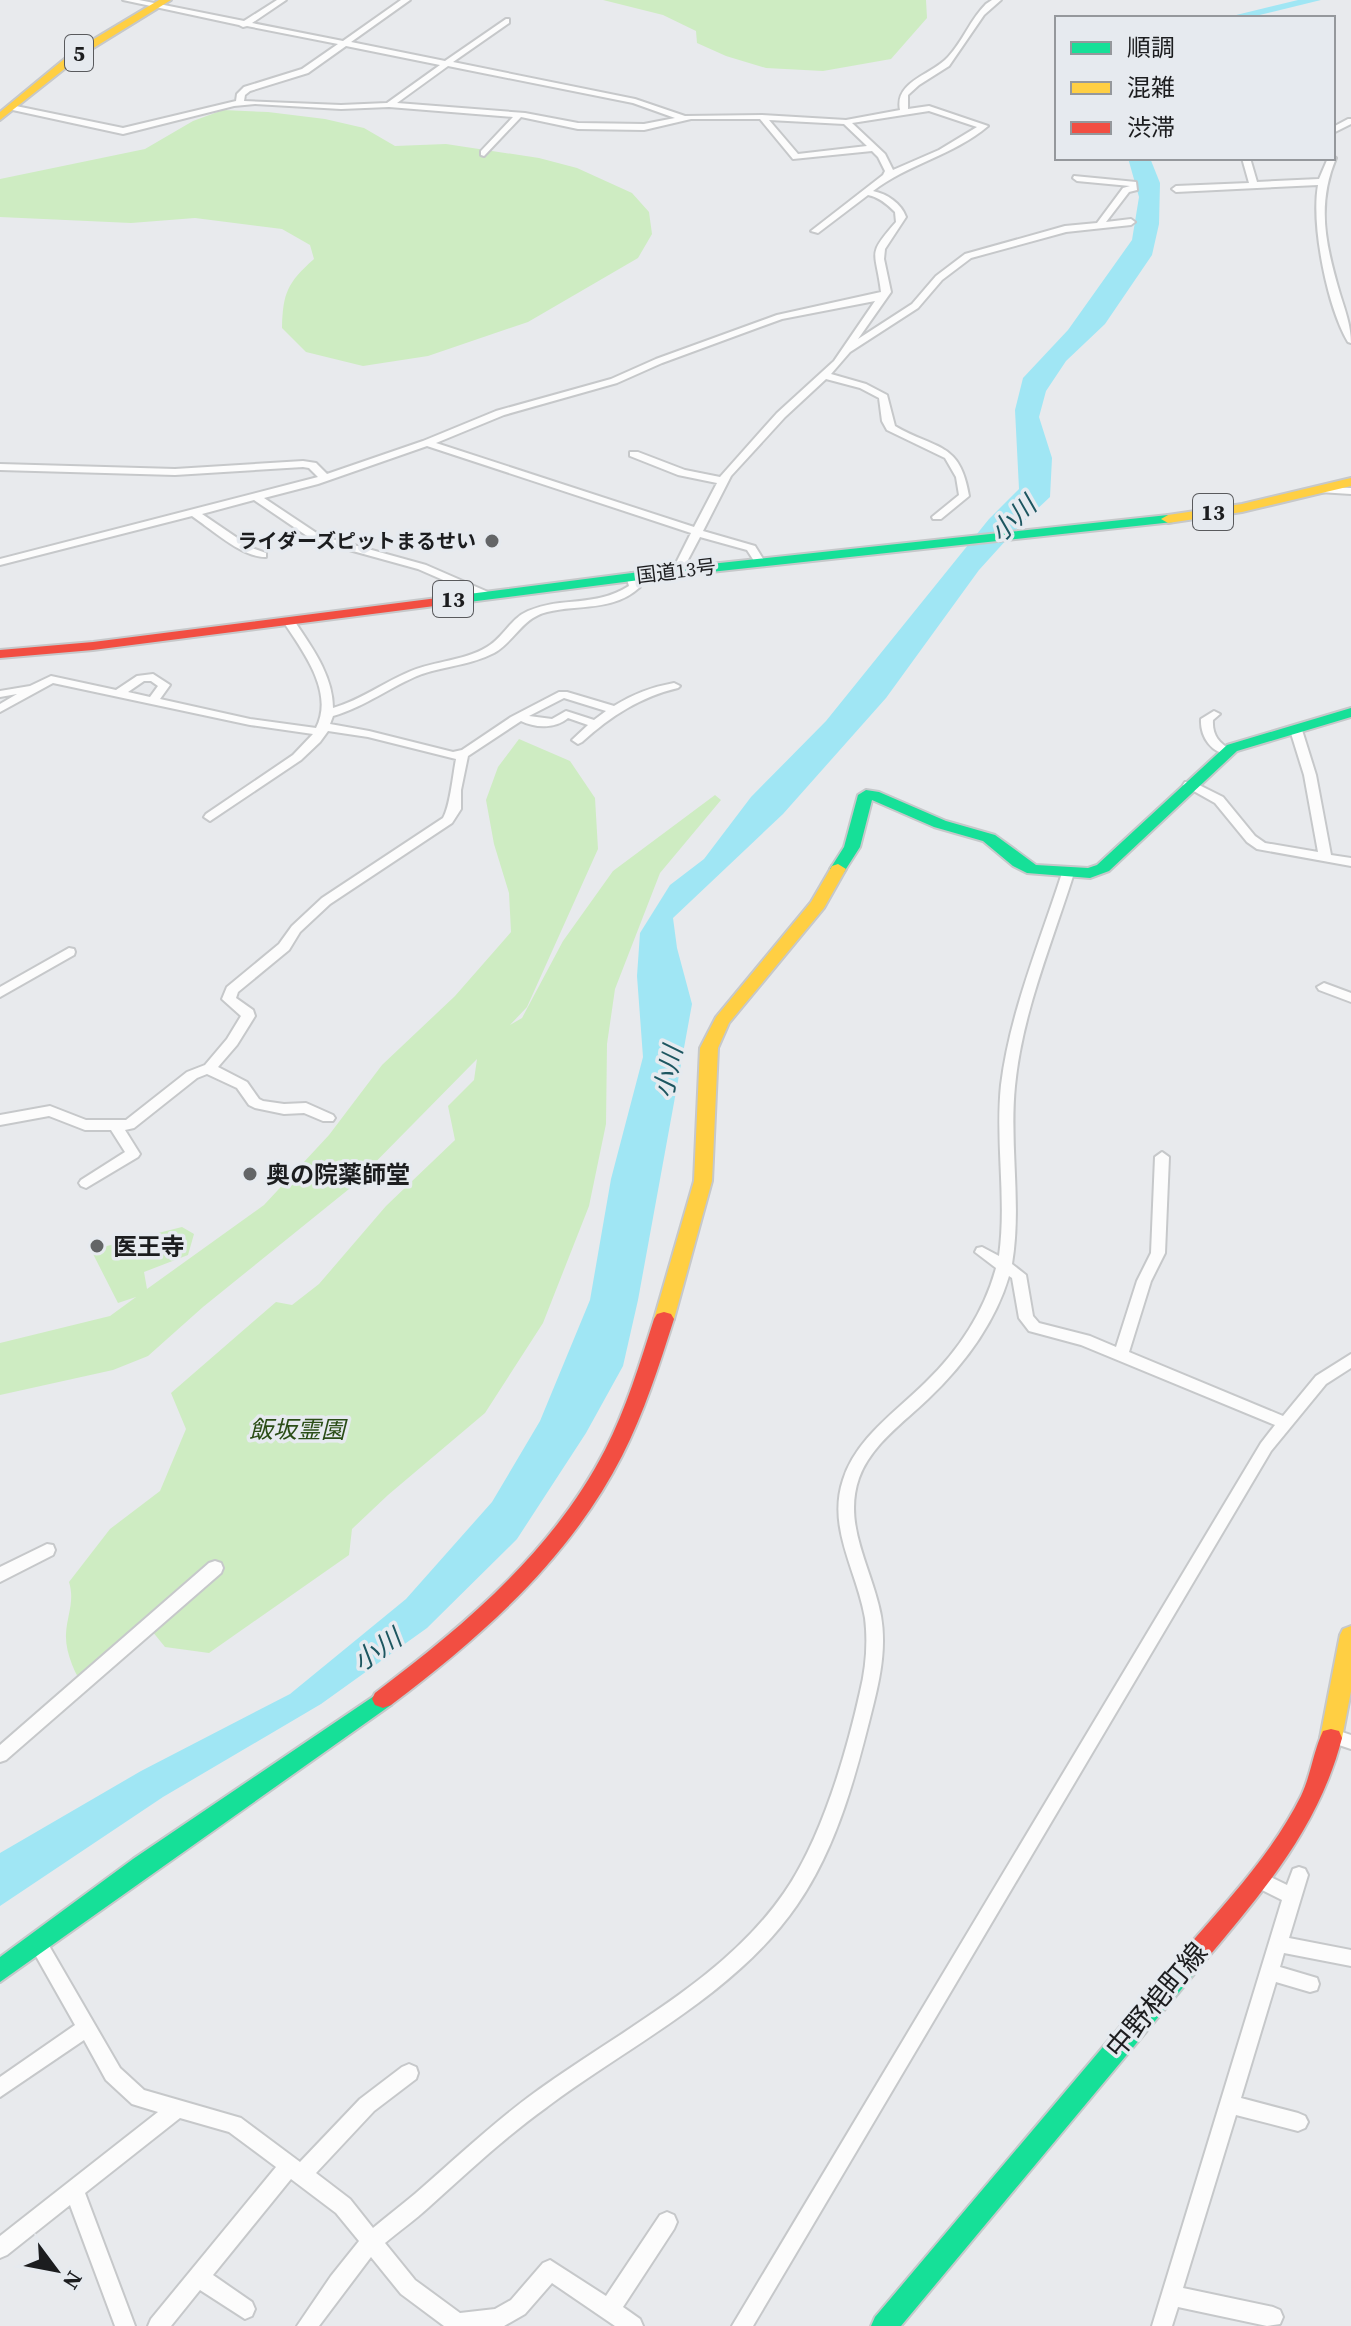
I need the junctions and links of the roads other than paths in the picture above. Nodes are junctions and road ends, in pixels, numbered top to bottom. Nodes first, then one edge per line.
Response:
1 (127, 0) edge
2 (282, 0) edge
3 (406, 0) edge
4 (997, 0) edge
5 (159, 4) edge
6 (506, 21) dead end
7 (243, 25) junction
8 (343, 44) junction
9 (445, 64) junction
10 (240, 103) junction
11 (389, 105) junction
12 (904, 111) junction
13 (4, 112) edge
14 (519, 115) junction
15 (762, 117) junction
16 (684, 118) junction
17 (846, 122) junction
18 (874, 148) junction
19 (484, 153) dead end
20 (1247, 160) edge
21 (1331, 160) edge
22 (887, 176) junction
23 (1077, 178) dead end
24 (1321, 182) junction
25 (1254, 186) junction
26 (1176, 189) dead end
27 (866, 192) junction
28 (1131, 222) dead end
29 (1101, 223) junction
30 (815, 231) dead end
31 (884, 296) junction
32 (1351, 340) edge
33 (846, 350) junction
34 (826, 376) junction
35 (427, 443) junction
36 (634, 454) dead end
37 (0, 467) edge
38 (325, 478) junction
39 (722, 481) junction
40 (1351, 482) edge
41 (1323, 490) junction
42 (1351, 491) edge
43 (257, 498) junction
44 (196, 514) junction
45 (937, 517) dead end
46 (698, 533) junction
47 (262, 555) dead end
48 (0, 562) edge
49 (760, 562) junction
50 (677, 571) junction
51 (631, 576) junction
52 (484, 594) junction
53 (289, 621) junction
54 (0, 654) edge
55 (674, 686) dead end
56 (36, 687) junction
57 (119, 693) junction
58 (0, 694) edge
59 (154, 699) junction
60 (0, 709) edge
61 (615, 710) junction
62 (1351, 712) edge
63 (329, 713) junction
64 (1214, 714) dead end
65 (521, 716) junction
66 (596, 724) junction
67 (324, 729) junction
68 (1296, 730) junction
69 (578, 740) dead end
70 (1227, 752) junction
71 (463, 754) junction
72 (1189, 785) junction
73 (210, 817) dead end
74 (1325, 858) junction
75 (1351, 862) edge
76 (1068, 873) junction
77 (69, 952) dead end
78 (1324, 987) dead end
79 (0, 993) edge
80 (1351, 998) edge
81 (209, 1069) junction
82 (328, 1118) dead end
83 (0, 1120) edge
84 (116, 1126) junction
85 (1162, 1157) dead end
86 (86, 1183) dead end
87 (982, 1252) dead end
88 (1005, 1265) junction
89 (1121, 1355) junction
90 (1351, 1360) edge
91 (1285, 1423) junction
92 (47, 1550) dead end
93 (215, 1568) dead end
94 (0, 1575) edge
95 (1351, 1635) edge
96 (1342, 1739) edge
97 (0, 1755) edge
98 (1299, 1875) dead end
99 (1258, 1879) junction
100 (1293, 1897) junction
101 (38, 1943) junction
102 (1279, 1944) junction
103 (1351, 1958) edge
104 (0, 1971) edge
105 (1270, 1972) junction
106 (1310, 1984) dead end
107 (87, 2027) junction
108 (409, 2073) dead end
109 (0, 2088) edge
110 (1231, 2105) junction
111 (178, 2108) junction
112 (1298, 2122) dead end
113 (295, 2170) junction
114 (74, 2190) junction
115 (667, 2222) dead end
116 (372, 2242) junction
117 (0, 2248) edge
118 (198, 2277) junction
119 (1171, 2296) junction
120 (245, 2309) dead end
121 (609, 2310) junction
122 (1273, 2317) dead end
123 (456, 2324) edge
124 (125, 2326) edge
125 (158, 2326) edge
126 (307, 2326) edge
127 (633, 2326) edge
128 (742, 2326) edge
129 (884, 2326) edge
130 (1162, 2326) edge

1 - 5 street
2 - 7 street
3 - 8 street
4 - 12 street
5 - 7 street
5 - 13 main road, 5
6 - 9 street
7 - 8 street
8 - 9 street
8 - 10 street
9 - 11 street
9 - 16 street
10 - 11 street
10 - 13 street
11 - 14 street
12 - 17 street
12 - 22 street
14 - 16 street
14 - 19 street
15 - 16 street
15 - 17 street
15 - 18 street
17 - 18 street
18 - 22 street
20 - 25 street
21 - 24 street
22 - 27 street
23 - 29 street
24 - 25 street
24 - 32 street
25 - 26 street
27 - 30 street
27 - 31 street
28 - 29 street
29 - 33 street
31 - 33 street
31 - 35 street
33 - 34 street
34 - 39 street
34 - 45 street
35 - 38 street
35 - 46 street
36 - 39 street
37 - 38 street
38 - 43 street
39 - 46 street
40 - 41 main road, 国道13号 / 13
41 - 42 street
41 - 49 main road, 国道13号 / 13
43 - 44 street
43 - 52 street
44 - 47 street
44 - 48 street
46 - 49 street
46 - 50 street
49 - 50 main road, 国道13号 / 13
50 - 51 main road, 国道13号 / 13
51 - 52 main road, 国道13号 / 13
51 - 63 street
52 - 53 main road, 国道13号 / 13
53 - 54 main road, 国道13号 / 13
53 - 63 street
55 - 61 street
56 - 57 street
56 - 58 street
56 - 60 street
57 - 59 street
57 - 59 street
59 - 67 street
61 - 65 street
61 - 66 street
62 - 68 main road
63 - 67 street
64 - 70 street
65 - 66 street
65 - 71 street
66 - 69 street
67 - 71 street
67 - 73 street
68 - 70 main road
68 - 74 street
70 - 72 main road
71 - 81 street
72 - 74 street
72 - 76 main road
74 - 75 street
76 - 88 street
76 - 101 main road
77 - 79 street
78 - 80 street
81 - 82 street
81 - 84 street
83 - 84 street
84 - 86 street
85 - 89 street
87 - 88 street
88 - 89 street
88 - 116 street
89 - 91 street
90 - 91 street
91 - 128 street
92 - 94 street
93 - 97 street
95 - 96 main road, 中野梍町線
96 - 99 main road, 中野梍町線
98 - 100 street
99 - 100 street
99 - 129 main road, 中野梍町線
100 - 102 street
101 - 104 main road
101 - 107 street
102 - 103 street
102 - 105 street
105 - 106 street
105 - 110 street
107 - 109 street
107 - 111 street
108 - 113 street
110 - 112 street
110 - 119 street
111 - 113 street
111 - 114 street
113 - 116 street
113 - 118 street
114 - 117 street
114 - 124 street
115 - 121 street
116 - 123 street
116 - 126 street
118 - 120 street
118 - 125 street
119 - 122 street
119 - 130 street
121 - 123 street
121 - 127 street

